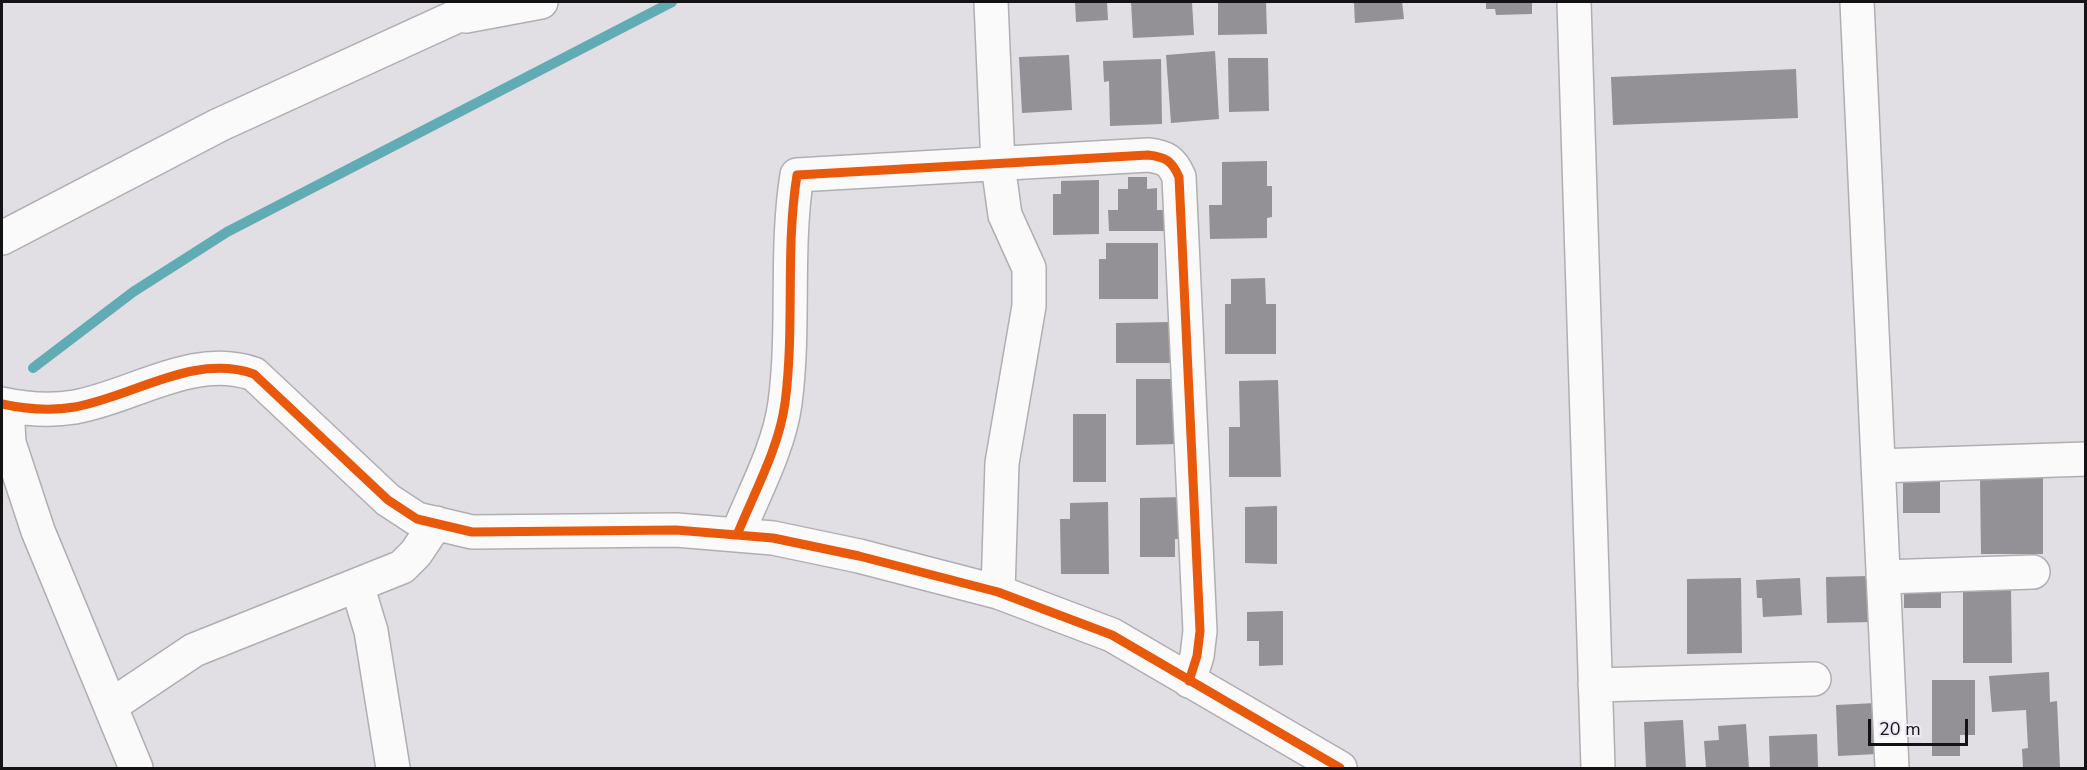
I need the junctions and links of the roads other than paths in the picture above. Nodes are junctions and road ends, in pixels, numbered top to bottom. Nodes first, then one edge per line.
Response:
1 (488, 2) edge
2 (541, 2) edge
3 (992, 2) edge
4 (1574, 2) edge
5 (1857, 2) edge
6 (456, 18) junction
7 (998, 165) junction
8 (2, 238) edge
9 (4, 405) edge
10 (2085, 459) edge
11 (1878, 466) junction
12 (436, 523) junction
13 (737, 535) junction
14 (2033, 572) dead end
15 (1883, 577) junction
16 (357, 585) junction
17 (998, 592) junction
18 (1814, 679) dead end
19 (1190, 681) junction
20 (1595, 685) junction
21 (112, 705) junction
22 (1336, 767) edge
23 (136, 768) edge
24 (393, 768) edge
25 (1598, 768) edge
26 (1892, 768) edge

1 - 6 street
2 - 6 street
3 - 7 street
4 - 20 street
5 - 11 street
6 - 8 street
7 - 13 street
7 - 17 street
7 - 19 street
9 - 12 street
9 - 21 street
10 - 11 street
11 - 15 street
12 - 13 street
12 - 16 street
13 - 17 street
14 - 15 street
15 - 26 street
16 - 21 street
16 - 24 street
17 - 19 street
18 - 20 street
19 - 22 street
20 - 25 street
21 - 23 street

